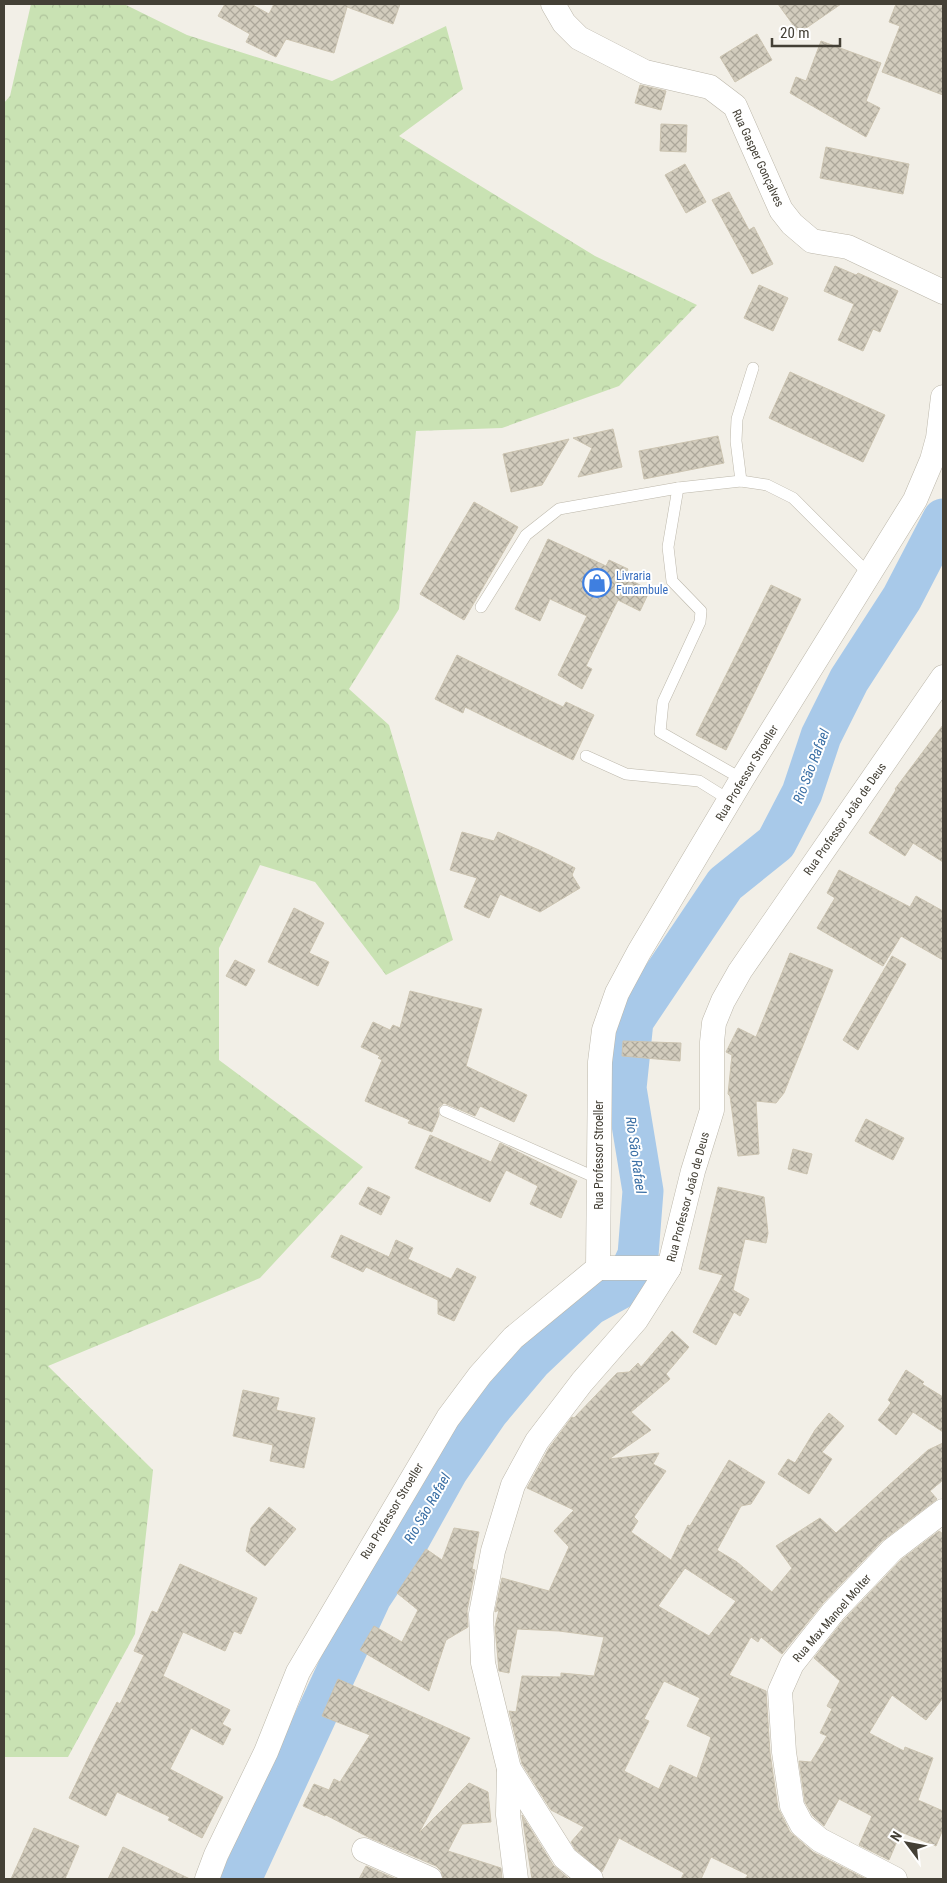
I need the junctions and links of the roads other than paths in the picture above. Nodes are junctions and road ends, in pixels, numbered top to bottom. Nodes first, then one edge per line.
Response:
1 (553, 4) edge
2 (943, 292) edge
3 (753, 368) dead end
4 (943, 397) edge
5 (741, 480) junction
6 (678, 488) junction
7 (869, 574) junction
8 (481, 607) dead end
9 (943, 677) edge
10 (586, 756) dead end
11 (742, 779) junction
12 (731, 801) junction
13 (445, 1111) dead end
14 (599, 1179) junction
15 (598, 1268) junction
16 (669, 1268) junction
17 (943, 1510) edge
18 (509, 1769) junction
19 (364, 1850) dead end
20 (207, 1879) edge
21 (430, 1879) edge
22 (516, 1879) edge
23 (591, 1879) edge
24 (895, 1879) edge

1 - 2 street, Rua Gasper Gonçalves
3 - 5 lane
4 - 7 street, Rua Professor Stroeller
5 - 6 lane
5 - 7 lane
6 - 8 lane
6 - 11 lane
7 - 11 street, Rua Professor Stroeller
9 - 16 street, Rua Professor João de Deus
10 - 12 lane
11 - 12 street, Rua Professor Stroeller
12 - 14 street, Rua Professor Stroeller
13 - 14 lane
14 - 15 street, Rua Professor Stroeller
15 - 16 street
15 - 20 street, Rua Professor Stroeller
16 - 18 street, Rua Professor João de Deus
17 - 24 street, Rua Max Manoel Molter
18 - 22 street, Rua Professor João de Deus
18 - 23 street
19 - 21 street

